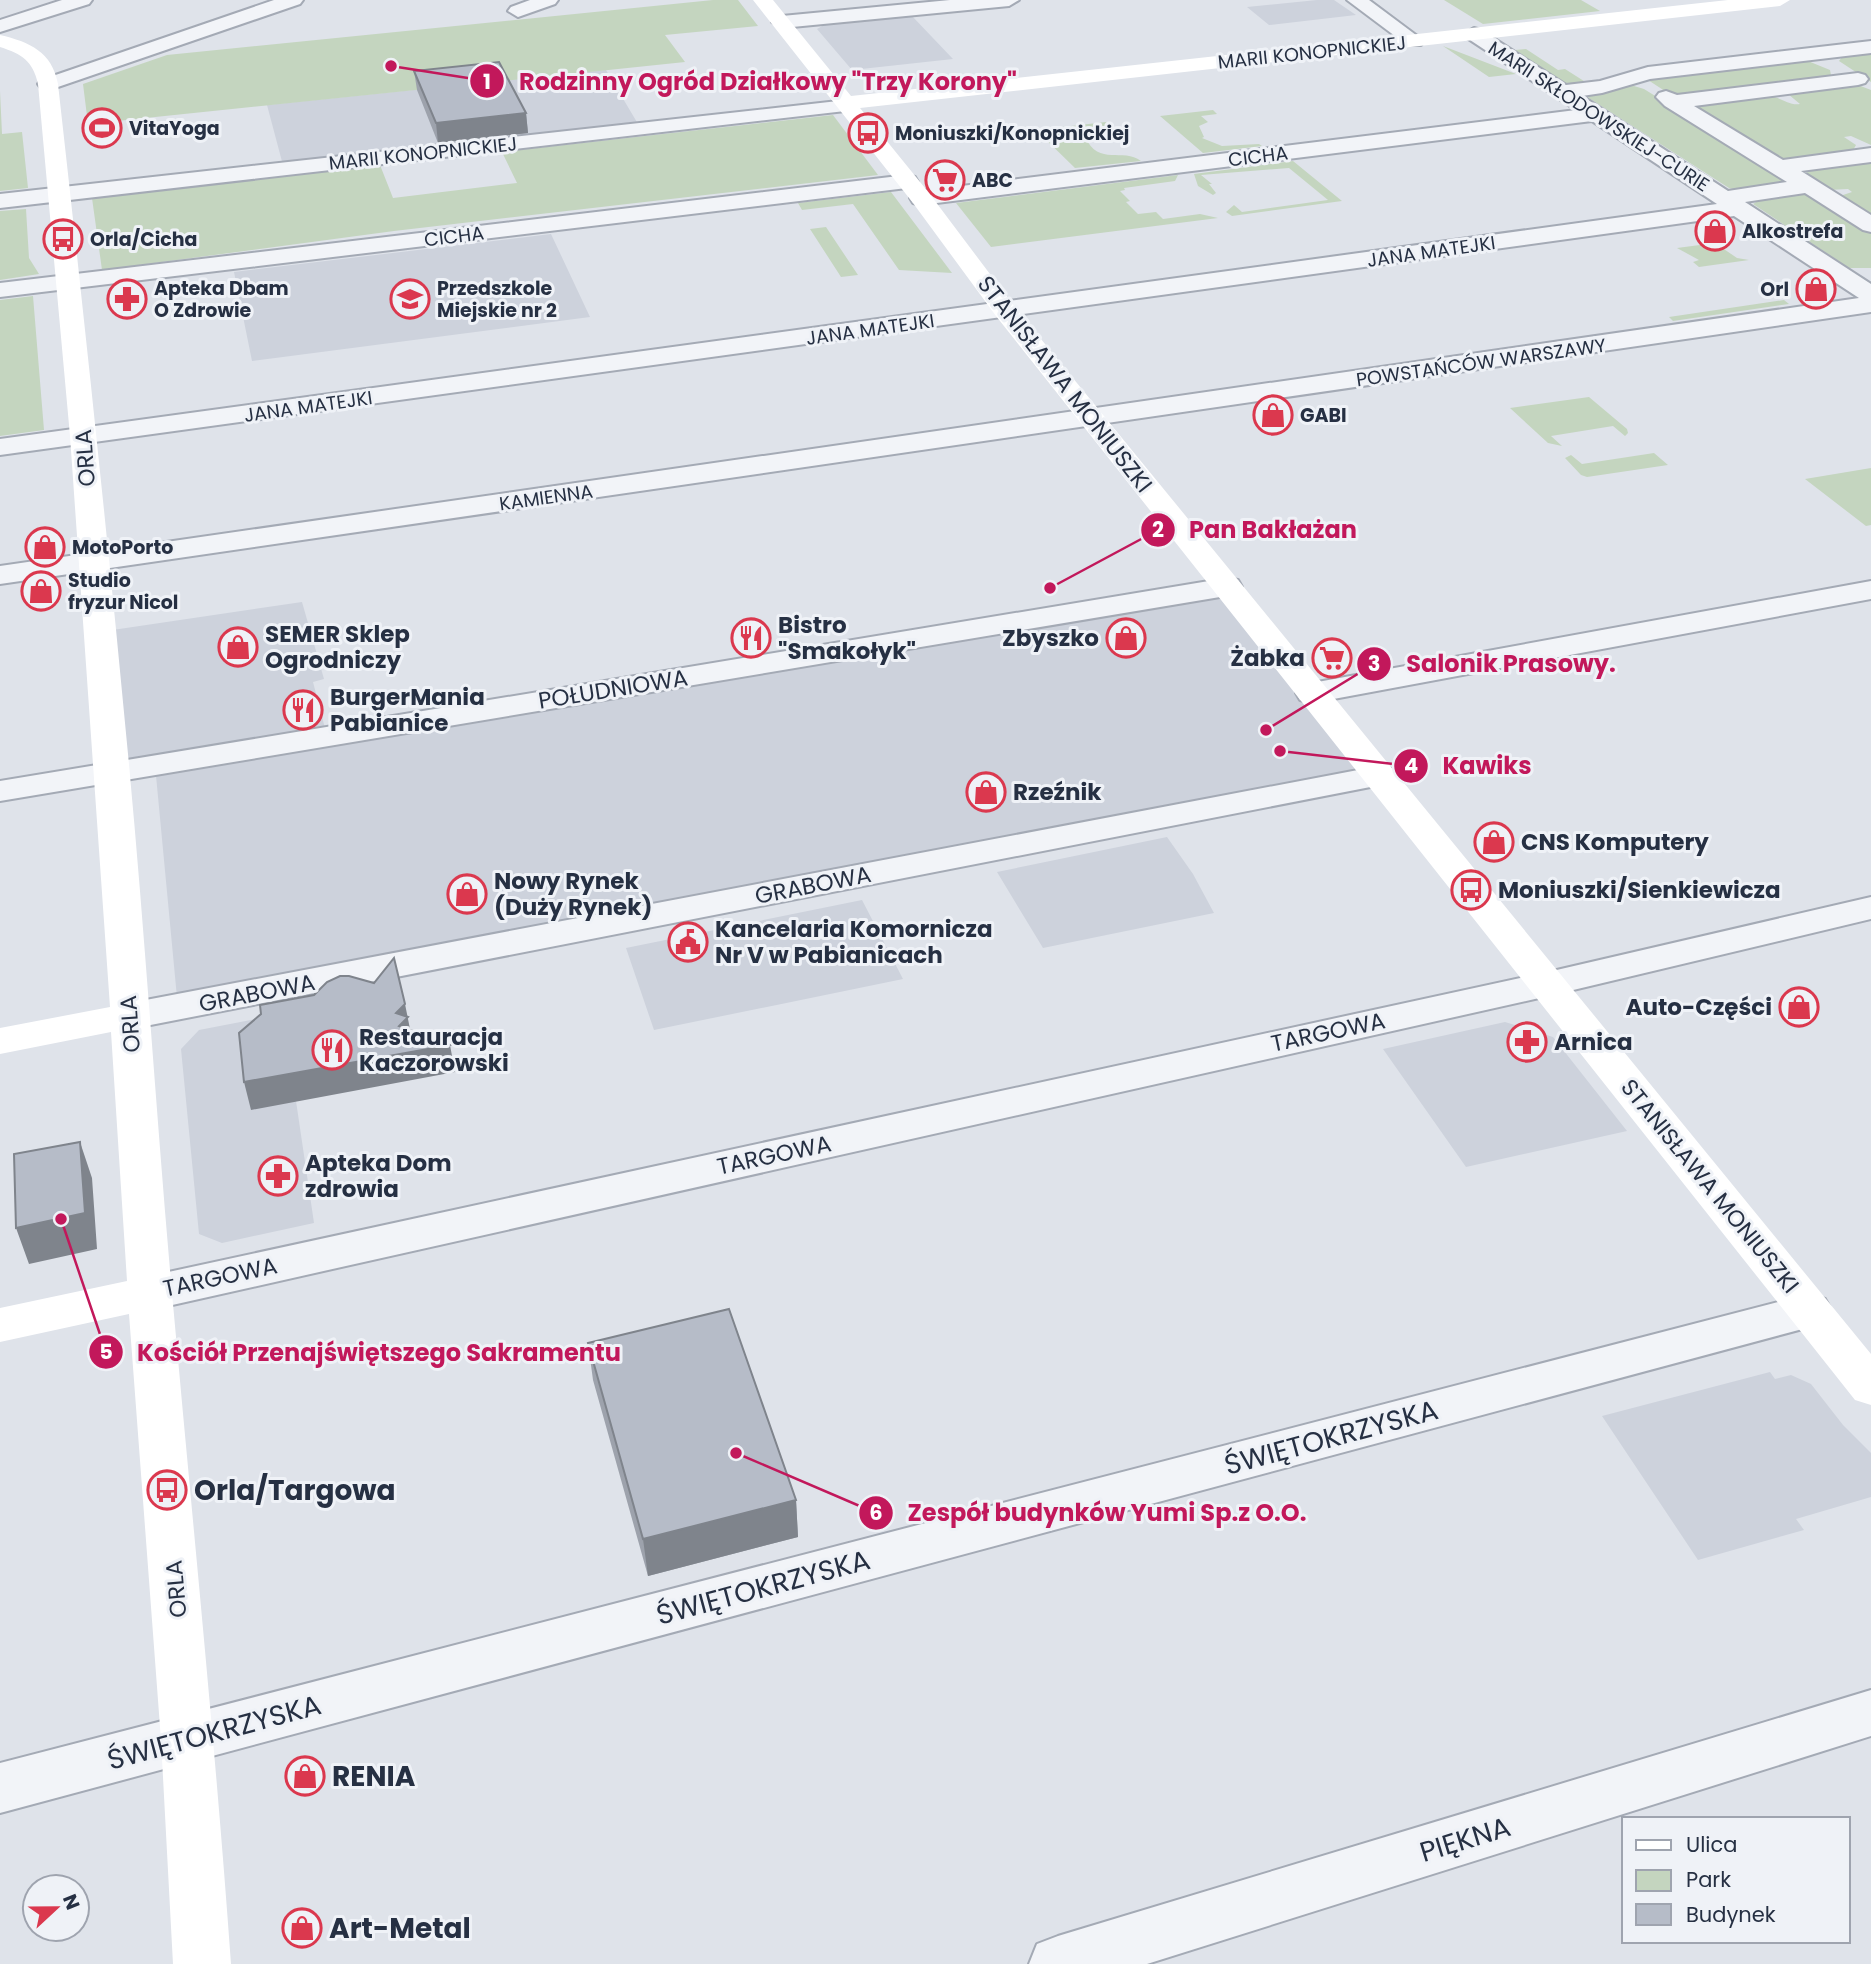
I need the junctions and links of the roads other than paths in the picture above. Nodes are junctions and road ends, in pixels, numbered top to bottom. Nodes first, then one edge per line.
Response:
1 (82, 0) edge
2 (293, 0) edge
3 (548, 0) edge
4 (763, 0) edge
5 (1009, 0) edge
6 (1357, 0) edge
7 (1780, 0) edge
8 (518, 12) dead end
9 (782, 22) junction
10 (0, 26) edge
11 (1474, 34) junction
12 (0, 41) edge
13 (1414, 41) junction
14 (1871, 47) edge
15 (1813, 54) junction
16 (1634, 78) junction
17 (1865, 82) edge
18 (48, 84) junction
19 (1561, 92) junction
20 (1672, 102) junction
21 (845, 104) junction
22 (1596, 114) junction
23 (1871, 155) edge
24 (1779, 167) junction
25 (1809, 186) junction
26 (914, 190) junction
27 (60, 195) junction
28 (0, 201) edge
29 (1732, 203) junction
30 (1871, 225) edge
31 (66, 282) junction
32 (0, 289) edge
33 (1871, 295) edge
34 (1871, 304) edge
35 (1005, 311) junction
36 (1091, 419) junction
37 (84, 436) junction
38 (0, 447) edge
39 (92, 561) junction
40 (0, 575) edge
41 (1227, 587) junction
42 (1871, 590) edge
43 (1312, 693) junction
44 (112, 772) junction
45 (1379, 776) junction
46 (0, 791) edge
47 (1871, 908) edge
48 (1548, 984) junction
49 (130, 1016) junction
50 (0, 1041) edge
51 (150, 1293) junction
52 (1809, 1311) junction
53 (0, 1325) edge
54 (1866, 1375) edge
55 (1871, 1713) edge
56 (188, 1740) junction
57 (0, 1788) edge
58 (202, 1964) edge
59 (1058, 1964) edge

1 - 10 street
2 - 18 street
3 - 8 street
4 - 9 street, STANISŁAWA MONIUSZKI
5 - 9 street
6 - 13 street
7 - 11 street, MARII KONOPNICKIEJ
9 - 21 street, STANISŁAWA MONIUSZKI
11 - 13 street, MARII KONOPNICKIEJ
11 - 19 street, MARII SKŁODOWSKIEJ-CURIE
12 - 18 street
13 - 21 street, MARII KONOPNICKIEJ
14 - 15 street
15 - 16 street
15 - 17 street
16 - 19 street
16 - 20 street
17 - 20 street
18 - 27 street, ORLA
19 - 22 street, MARII SKŁODOWSKIEJ-CURIE
20 - 24 street
21 - 26 street, STANISŁAWA MONIUSZKI
21 - 27 street, MARII KONOPNICKIEJ
22 - 26 street, CICHA
22 - 29 street, MARII SKŁODOWSKIEJ-CURIE
23 - 24 street
24 - 25 street
25 - 29 street, MARII SKŁODOWSKIEJ-CURIE
25 - 30 street
26 - 31 street, CICHA
26 - 35 street, STANISŁAWA MONIUSZKI
27 - 28 street, MARII KONOPNICKIEJ
27 - 31 street, ORLA
29 - 33 street, MARII SKŁODOWSKIEJ-CURIE
29 - 35 street, JANA MATEJKI
31 - 32 street, CICHA
31 - 37 street, ORLA
34 - 36 street, POWSTAŃCÓW WARSZAWY
35 - 36 street, STANISŁAWA MONIUSZKI
35 - 37 street, JANA MATEJKI
36 - 39 street, KAMIENNA
36 - 41 street, STANISŁAWA MONIUSZKI
37 - 38 street, JANA MATEJKI
37 - 39 street, ORLA
39 - 40 street, KAMIENNA
39 - 44 street, ORLA
41 - 43 street, STANISŁAWA MONIUSZKI
41 - 44 street, POŁUDNIOWA
42 - 43 street
43 - 45 street, STANISŁAWA MONIUSZKI
44 - 46 street, POŁUDNIOWA
44 - 49 street, ORLA
45 - 48 street, STANISŁAWA MONIUSZKI
45 - 49 street, GRABOWA
47 - 48 street, TARGOWA
48 - 51 street, TARGOWA
48 - 52 street, STANISŁAWA MONIUSZKI
49 - 50 street, GRABOWA
49 - 51 street, ORLA
51 - 53 street, TARGOWA
51 - 56 street, ORLA
52 - 54 street, STANISŁAWA MONIUSZKI
52 - 56 street, ŚWIĘTOKRZYSKA
55 - 59 street, PIĘKNA
56 - 57 street, ŚWIĘTOKRZYSKA
56 - 58 street, ORLA

